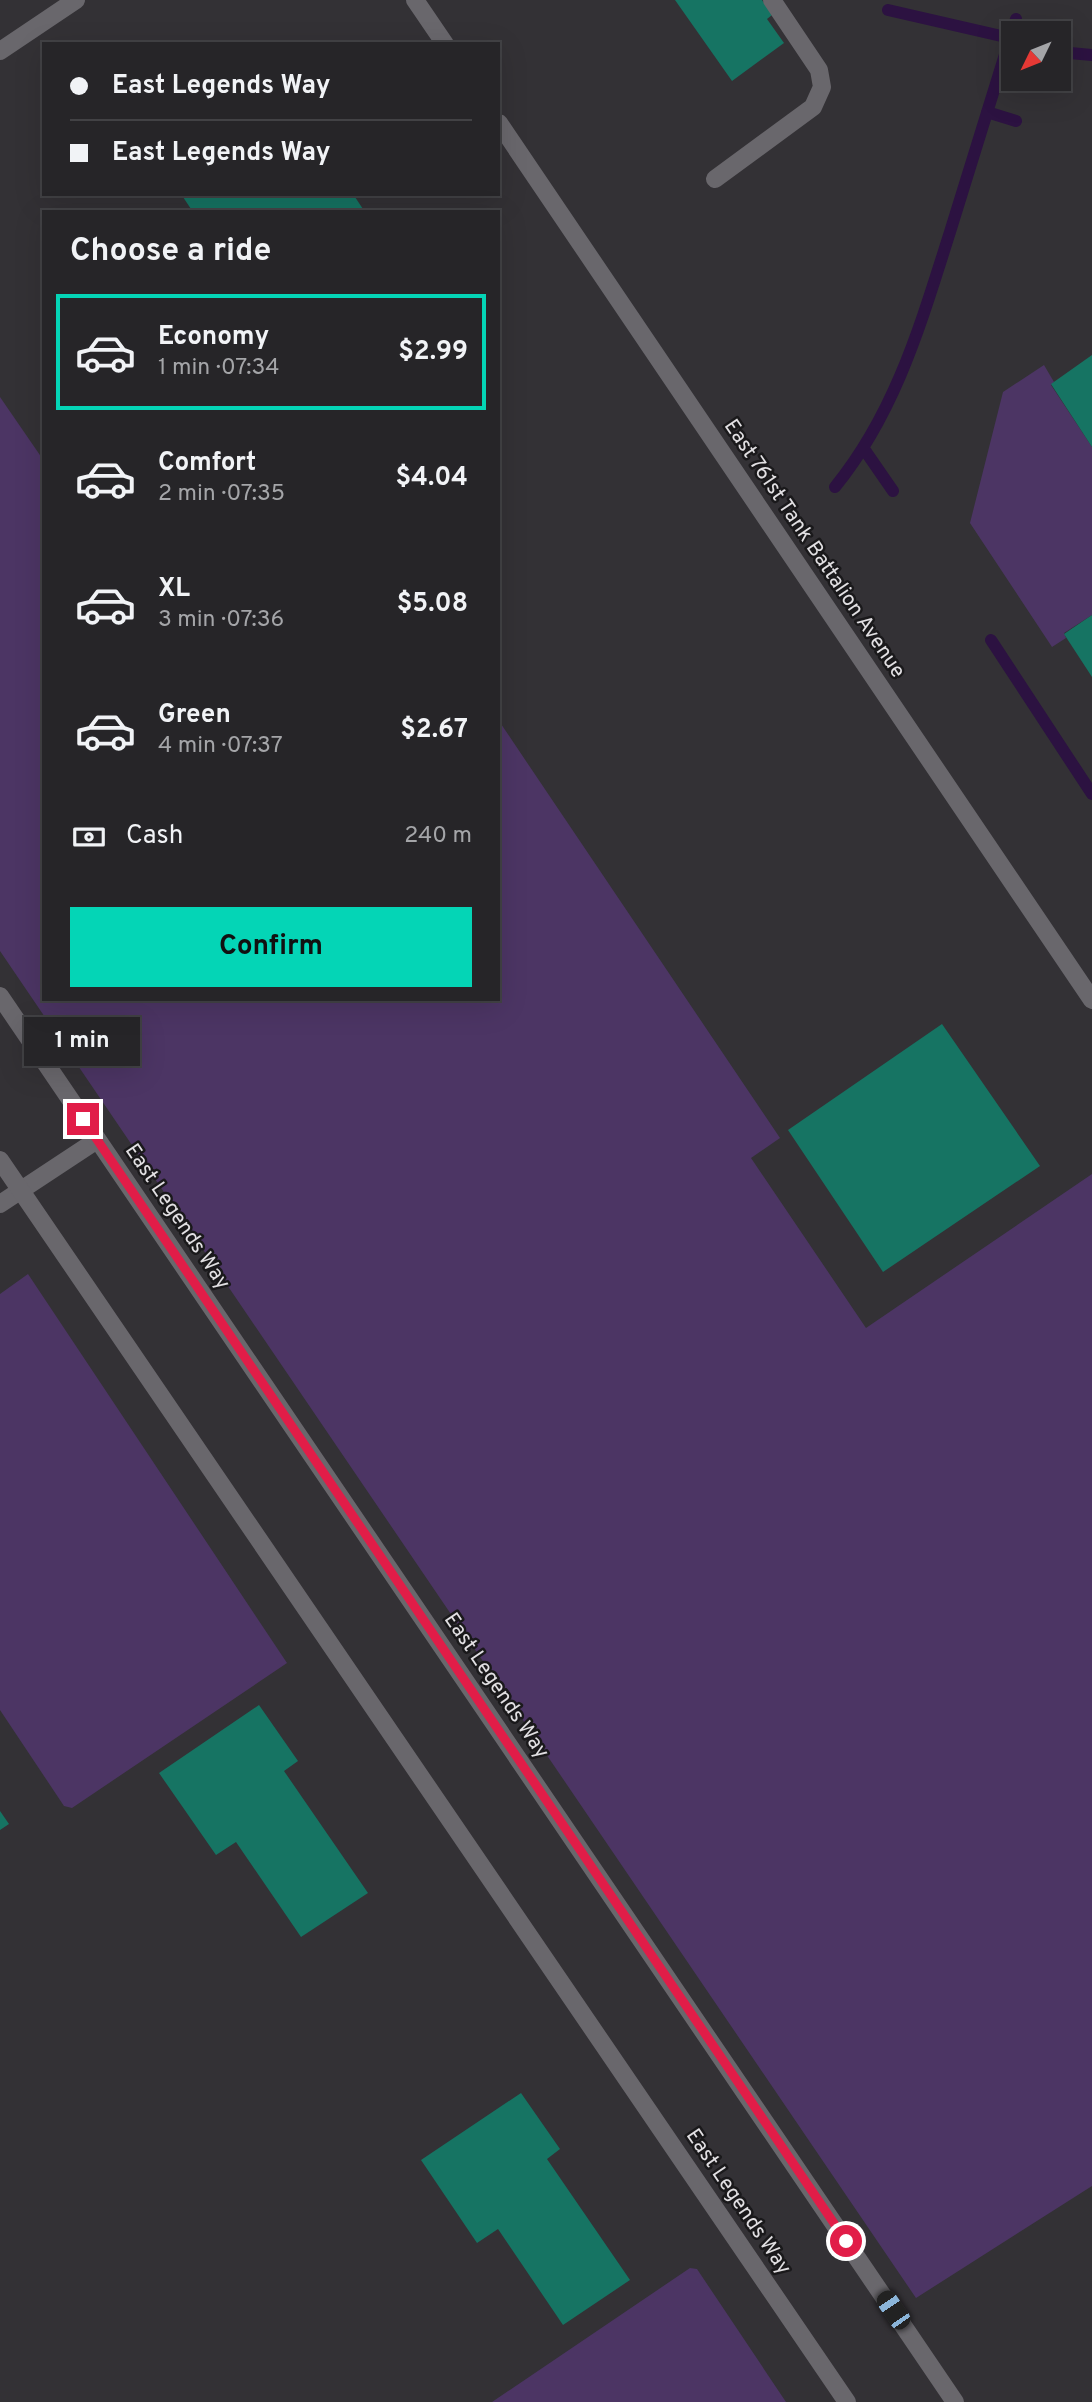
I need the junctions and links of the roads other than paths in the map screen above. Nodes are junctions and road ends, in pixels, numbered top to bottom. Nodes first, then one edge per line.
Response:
1 (76, 0) edge
2 (415, 0) edge
3 (772, 0) edge
4 (444, 42) edge
5 (0, 51) edge
6 (500, 124) edge
7 (715, 179) dead end
8 (0, 996) edge
9 (1092, 1000) edge
10 (97, 1140) junction
11 (0, 1160) edge
12 (21, 1190) junction
13 (0, 1204) edge
14 (847, 2402) edge
15 (955, 2402) edge

1 - 5 street
2 - 4 street
3 - 7 street
6 - 9 street, East 761st Tank Battalion Avenue
8 - 10 street, East Legends Way
10 - 12 street
10 - 15 street, East Legends Way
11 - 12 street, East Legends Way
12 - 13 street
12 - 14 street, East Legends Way

